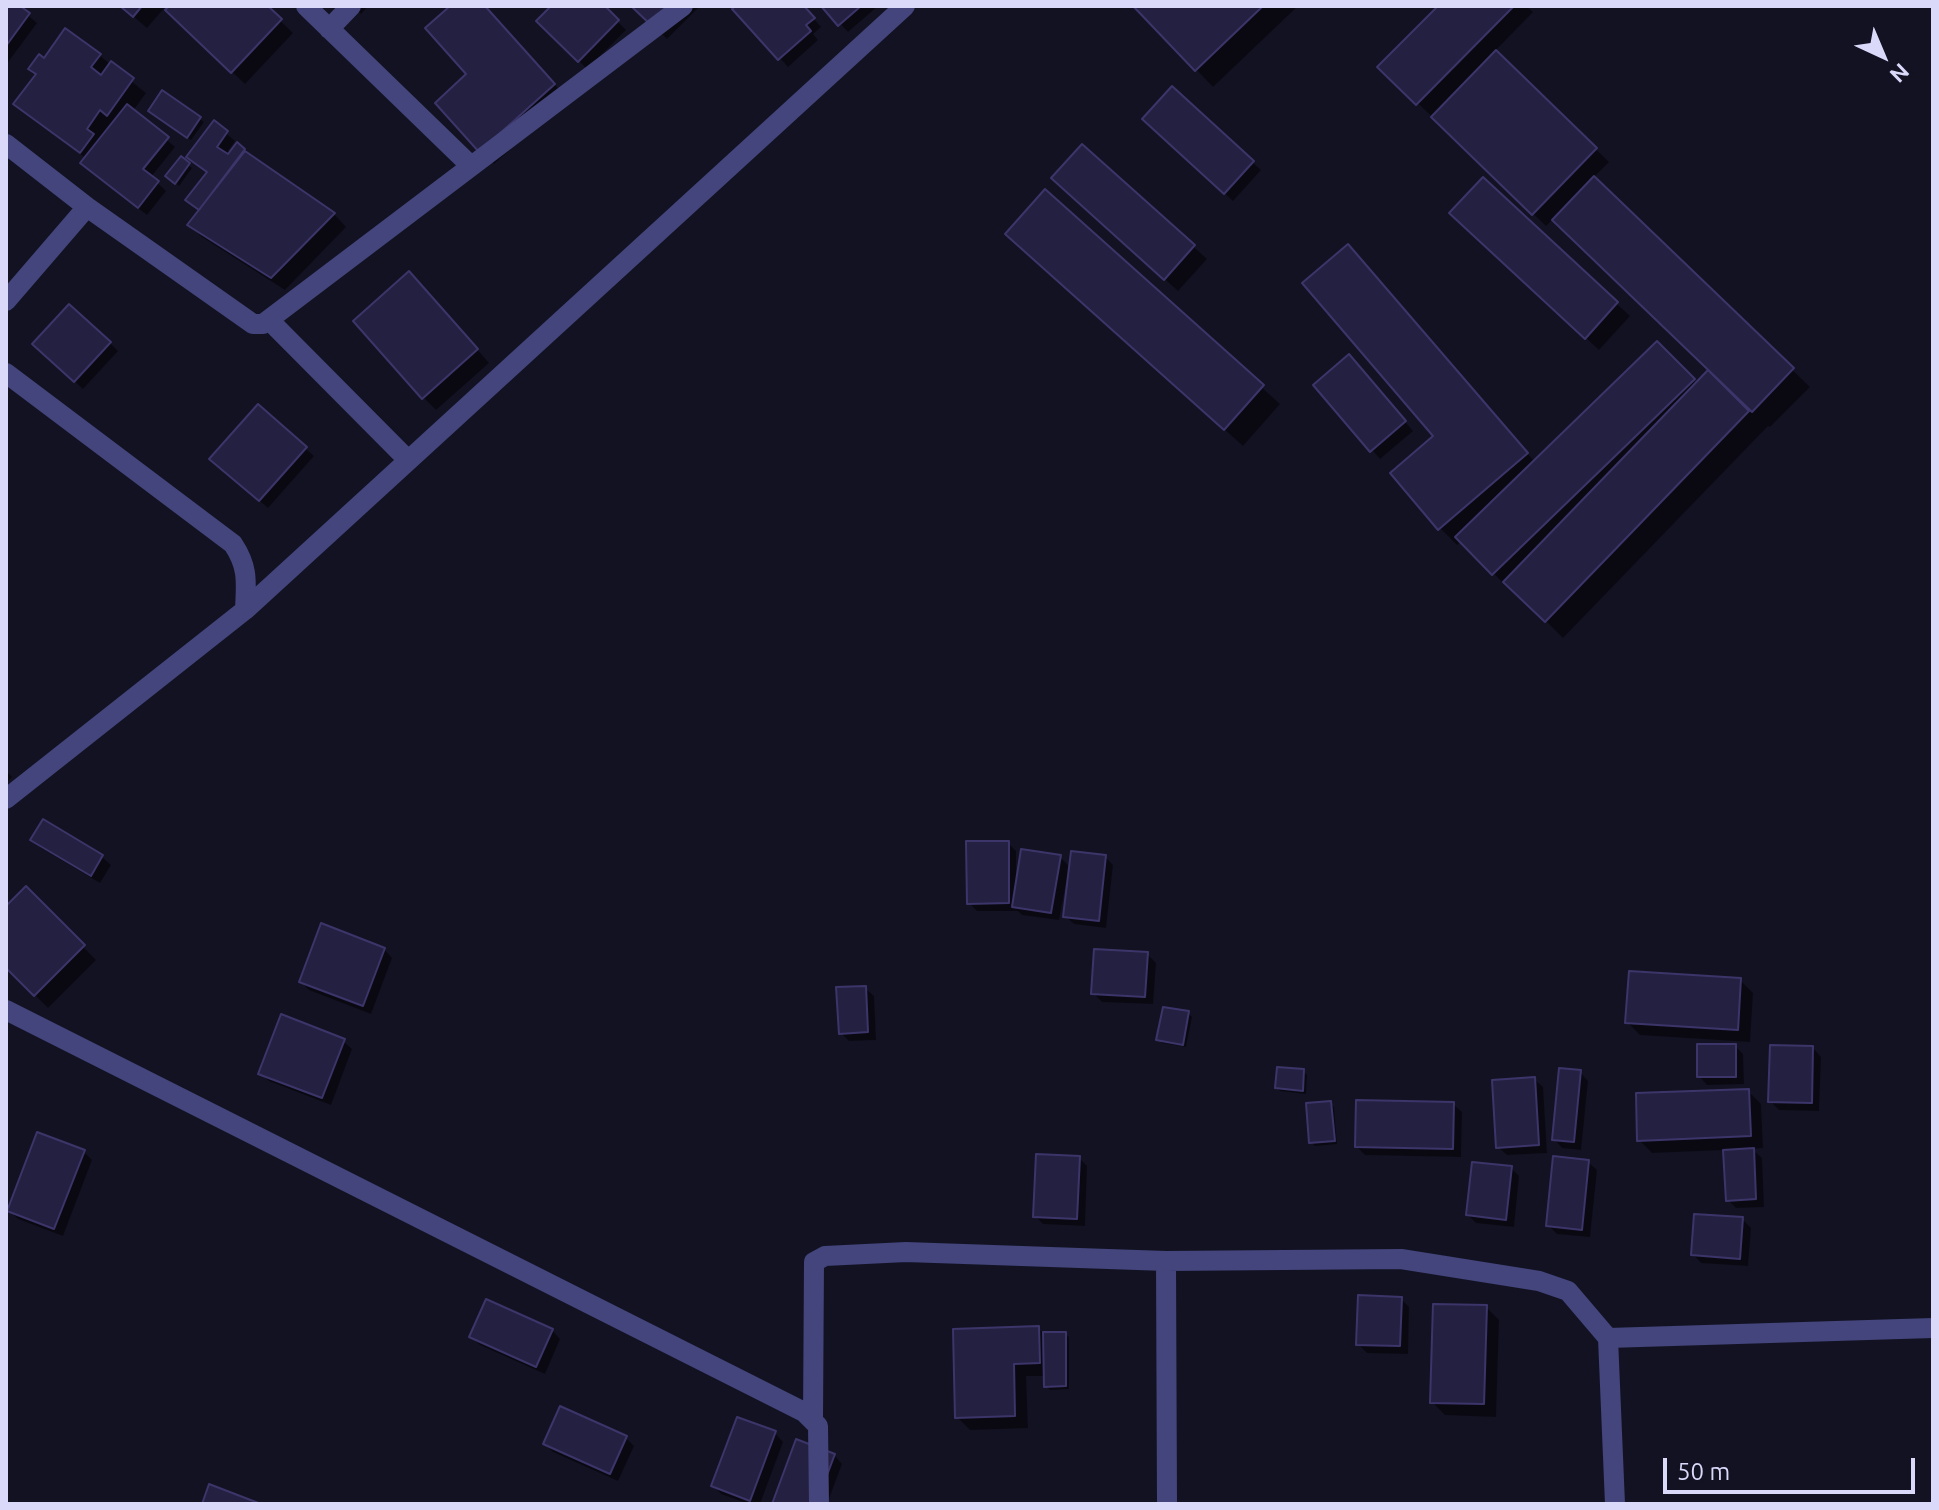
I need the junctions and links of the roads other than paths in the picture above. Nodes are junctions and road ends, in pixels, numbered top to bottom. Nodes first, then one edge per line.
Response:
1 (306, 6) edge
2 (351, 6) edge
3 (683, 6) edge
4 (905, 6) edge
5 (329, 29) junction
6 (6, 144) edge
7 (471, 166) junction
8 (87, 207) junction
9 (6, 301) edge
10 (269, 320) junction
11 (6, 373) edge
12 (408, 460) junction
13 (245, 610) junction
14 (6, 799) edge
15 (6, 1010) edge
16 (1166, 1261) junction
17 (1933, 1328) edge
18 (1608, 1338) junction
19 (813, 1418) junction
20 (819, 1504) edge
21 (1167, 1504) edge
22 (1615, 1504) edge

1 - 5 street
2 - 5 street
3 - 7 street
4 - 12 street
5 - 7 street
6 - 8 street
7 - 10 street
8 - 9 street
8 - 10 street
10 - 12 street
11 - 13 street
12 - 13 street
13 - 14 street
15 - 19 street
16 - 18 street
16 - 19 street
16 - 21 street
17 - 18 street
18 - 22 street
19 - 20 street

